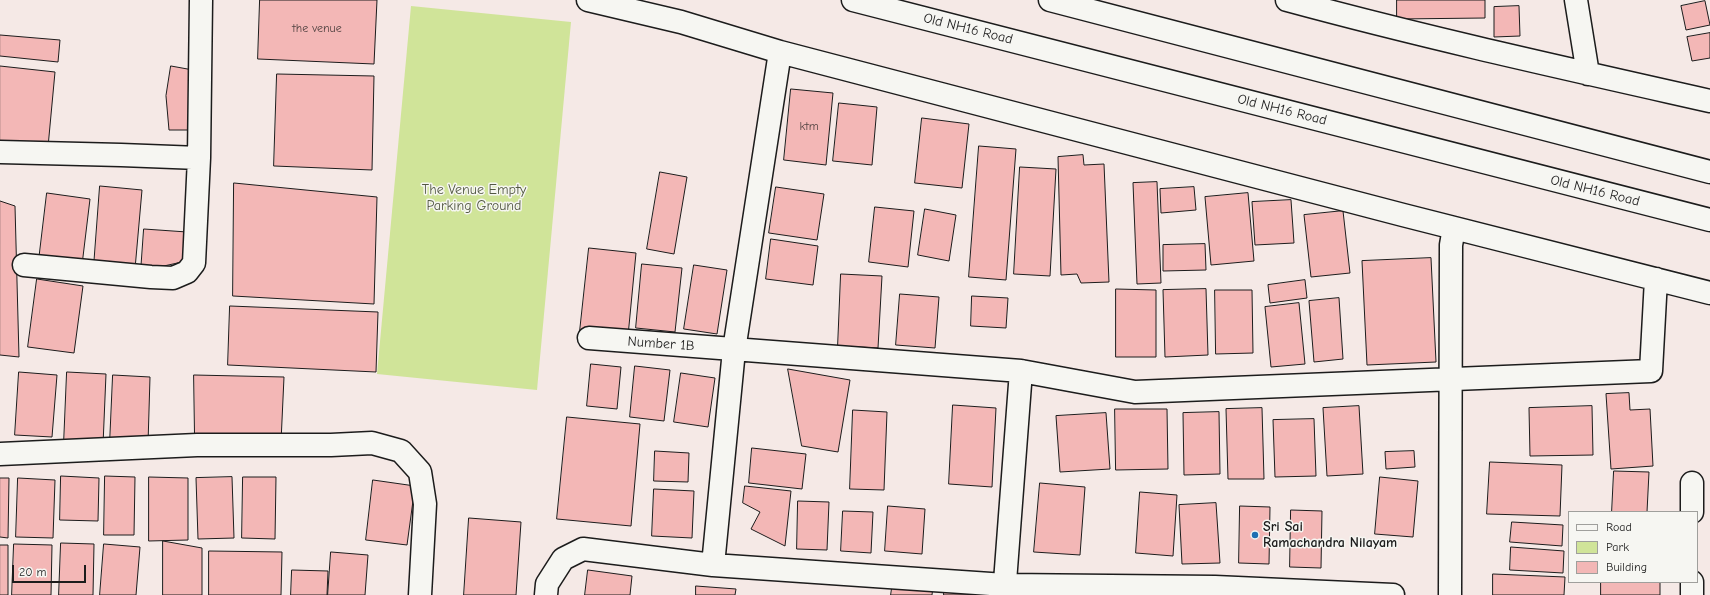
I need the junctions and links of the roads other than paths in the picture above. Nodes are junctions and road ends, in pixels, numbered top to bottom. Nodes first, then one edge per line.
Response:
1 (201, 0) edge
2 (588, 0) edge
3 (853, 0) edge
4 (1050, 0) edge
5 (1287, 0) edge
6 (1576, 0) edge
7 (780, 52) junction
8 (1588, 74) junction
9 (1710, 101) edge
10 (0, 152) edge
11 (199, 158) junction
12 (1710, 172) edge
13 (1710, 220) edge
14 (1454, 228) junction
15 (24, 265) dead end
16 (1656, 279) junction
17 (1710, 293) edge
18 (589, 338) dead end
19 (734, 350) junction
20 (1021, 371) junction
21 (1451, 380) junction
22 (0, 454) edge
23 (1692, 483) dead end
24 (1692, 511) edge
25 (713, 565) junction
26 (1692, 583) edge
27 (1005, 590) edge
28 (420, 595) edge
29 (546, 595) edge
30 (1393, 595) edge
31 (1450, 595) edge
32 (1692, 595) edge

1 - 11 street
2 - 7 street
3 - 13 street, Old NH16 Road
4 - 12 street
5 - 8 street
6 - 8 street
7 - 14 street
7 - 19 street
8 - 9 street
10 - 11 street
11 - 15 street
14 - 16 street
14 - 21 street
16 - 17 street
16 - 21 street, Number 1B
18 - 19 street, Number 1B
19 - 20 street, Number 1B
19 - 25 street
20 - 21 street, Number 1B
20 - 27 street
21 - 31 street
22 - 28 street
23 - 24 street
25 - 27 street
25 - 29 street
26 - 32 street
27 - 30 street

